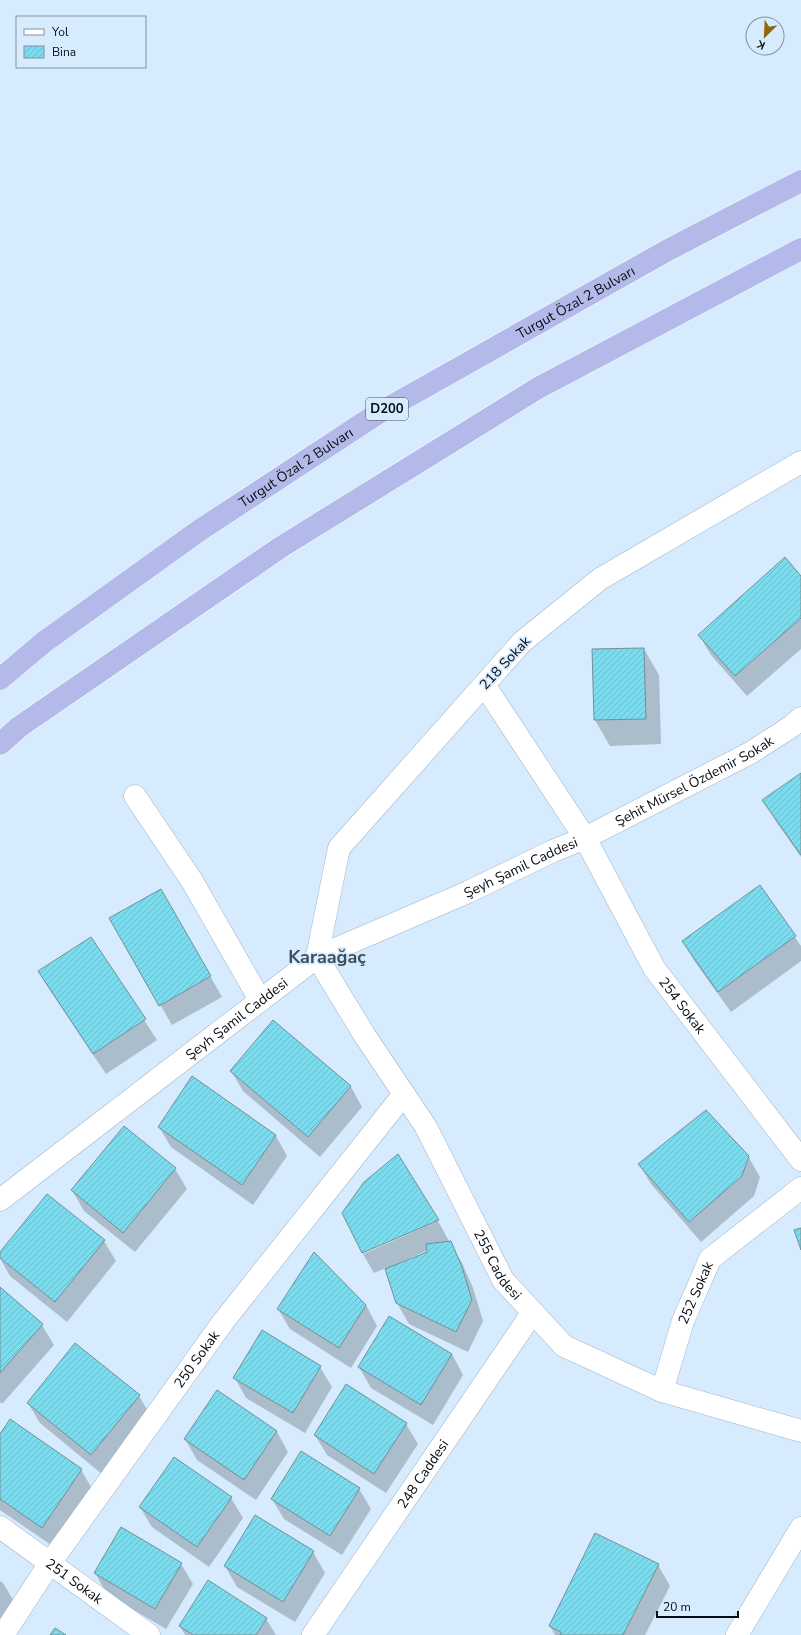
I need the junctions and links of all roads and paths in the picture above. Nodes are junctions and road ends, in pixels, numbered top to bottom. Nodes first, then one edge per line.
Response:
1 (801, 181) edge
2 (801, 249) edge
3 (801, 462) edge
4 (0, 679) edge
5 (485, 686) junction
6 (801, 718) edge
7 (0, 744) edge
8 (135, 796) dead end
9 (585, 838) junction
10 (317, 957) junction
11 (260, 1000) junction
12 (404, 1094) junction
13 (801, 1160) edge
14 (801, 1188) edge
15 (0, 1200) edge
16 (533, 1312) junction
17 (662, 1391) junction
18 (801, 1431) edge
19 (0, 1527) edge
20 (801, 1528) edge
21 (50, 1563) junction
22 (3, 1635) edge
23 (149, 1635) edge
24 (313, 1635) edge
25 (737, 1635) edge

1 - 4 highway, Turgut Özal 2 Bulvarı / D200
2 - 7 highway
3 - 5 street, 218 Sokak
5 - 9 street, 254 Sokak
5 - 10 street, 218 Sokak
6 - 9 street, Şehit Mürsel Özdemir Sokak
8 - 11 street
9 - 10 street, Şeyh Şamil Caddesi
9 - 13 street, 254 Sokak
10 - 11 street, Şeyh Şamil Caddesi
10 - 12 street, 255 Caddesi
11 - 15 street, Şeyh Şamil Caddesi
12 - 16 street, 255 Caddesi
12 - 21 street, 250 Sokak
14 - 17 street, 252 Sokak
16 - 17 street, 255 Caddesi
16 - 24 street, 248 Caddesi
17 - 18 street, 255 Caddesi
19 - 21 street, 251 Sokak
20 - 25 street
21 - 22 street, 250 Sokak
21 - 23 street, 251 Sokak

